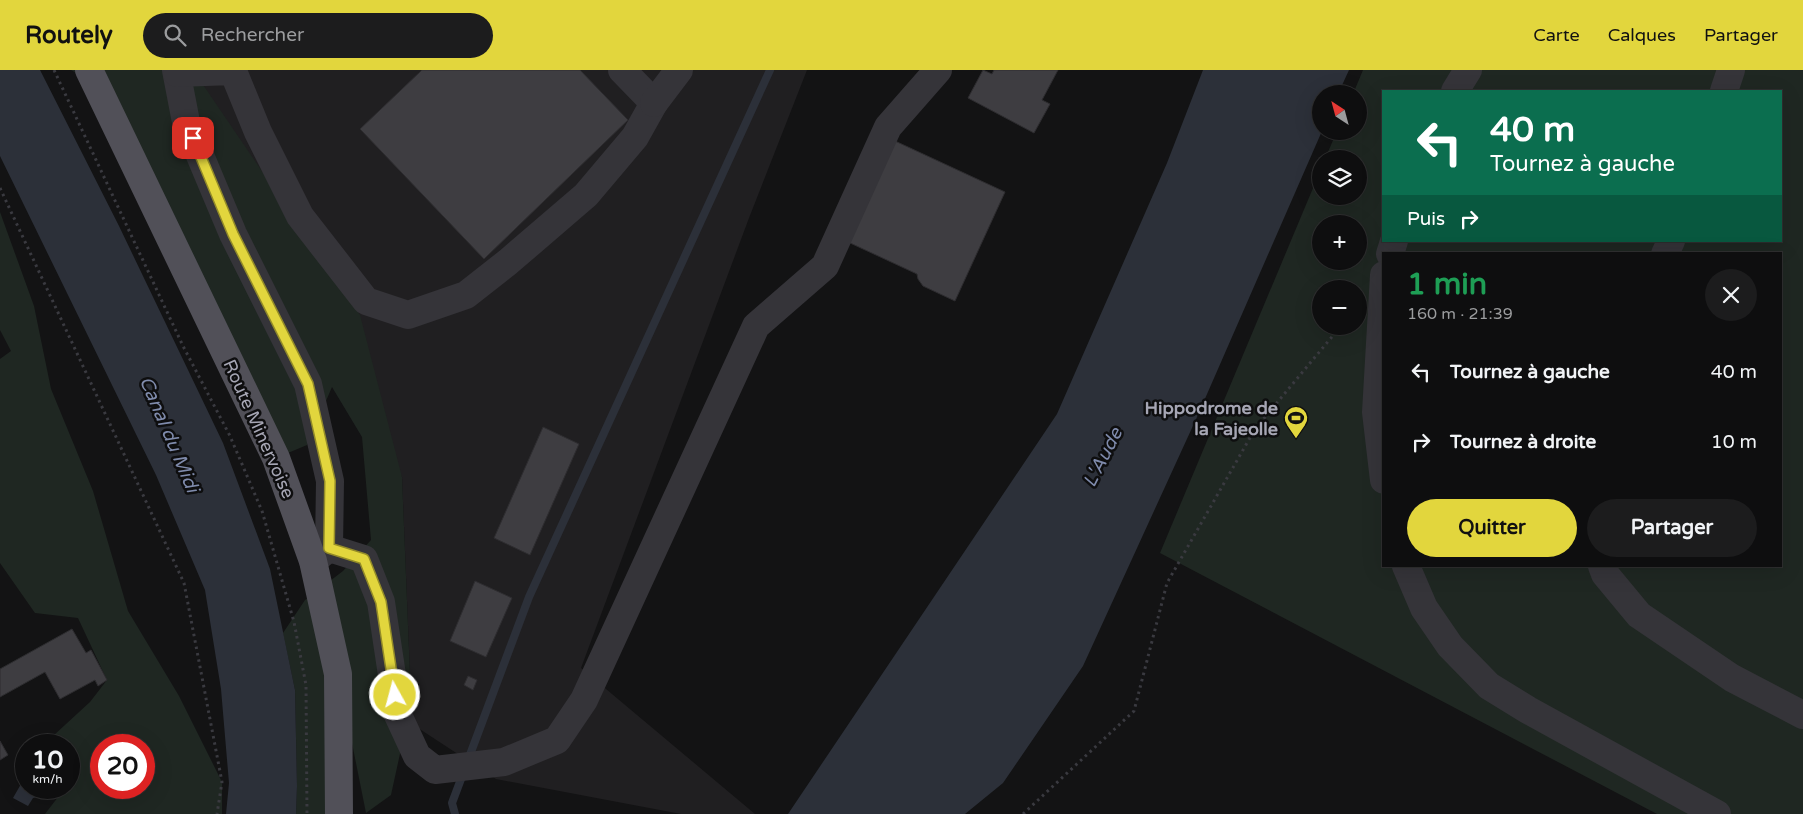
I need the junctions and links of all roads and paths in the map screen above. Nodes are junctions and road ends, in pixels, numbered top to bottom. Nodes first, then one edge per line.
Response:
1 (54, 70) edge
2 (89, 70) edge
3 (622, 70) edge
4 (679, 70) edge
5 (938, 70) edge
6 (1468, 70) edge
7 (1731, 70) edge
8 (178, 71) edge
9 (1456, 90) edge
10 (1724, 90) edge
11 (654, 103) junction
12 (0, 188) edge
13 (1382, 309) edge
14 (1333, 335) edge
15 (1382, 463) edge
16 (321, 555) junction
17 (1406, 567) edge
18 (1602, 567) edge
19 (1803, 715) edge
20 (217, 814) edge
21 (306, 814) edge
22 (339, 814) edge
23 (1024, 814) edge
24 (1717, 814) edge

1 - 21 path
2 - 16 main road, Route Minervoise
3 - 11 lane
4 - 11 lane
5 - 16 lane
6 - 9 lane
7 - 10 lane
8 - 11 lane
8 - 16 lane
12 - 20 path
13 - 15 lane
14 - 23 path
16 - 22 main road, Route Minervoise
17 - 24 lane
18 - 19 lane

